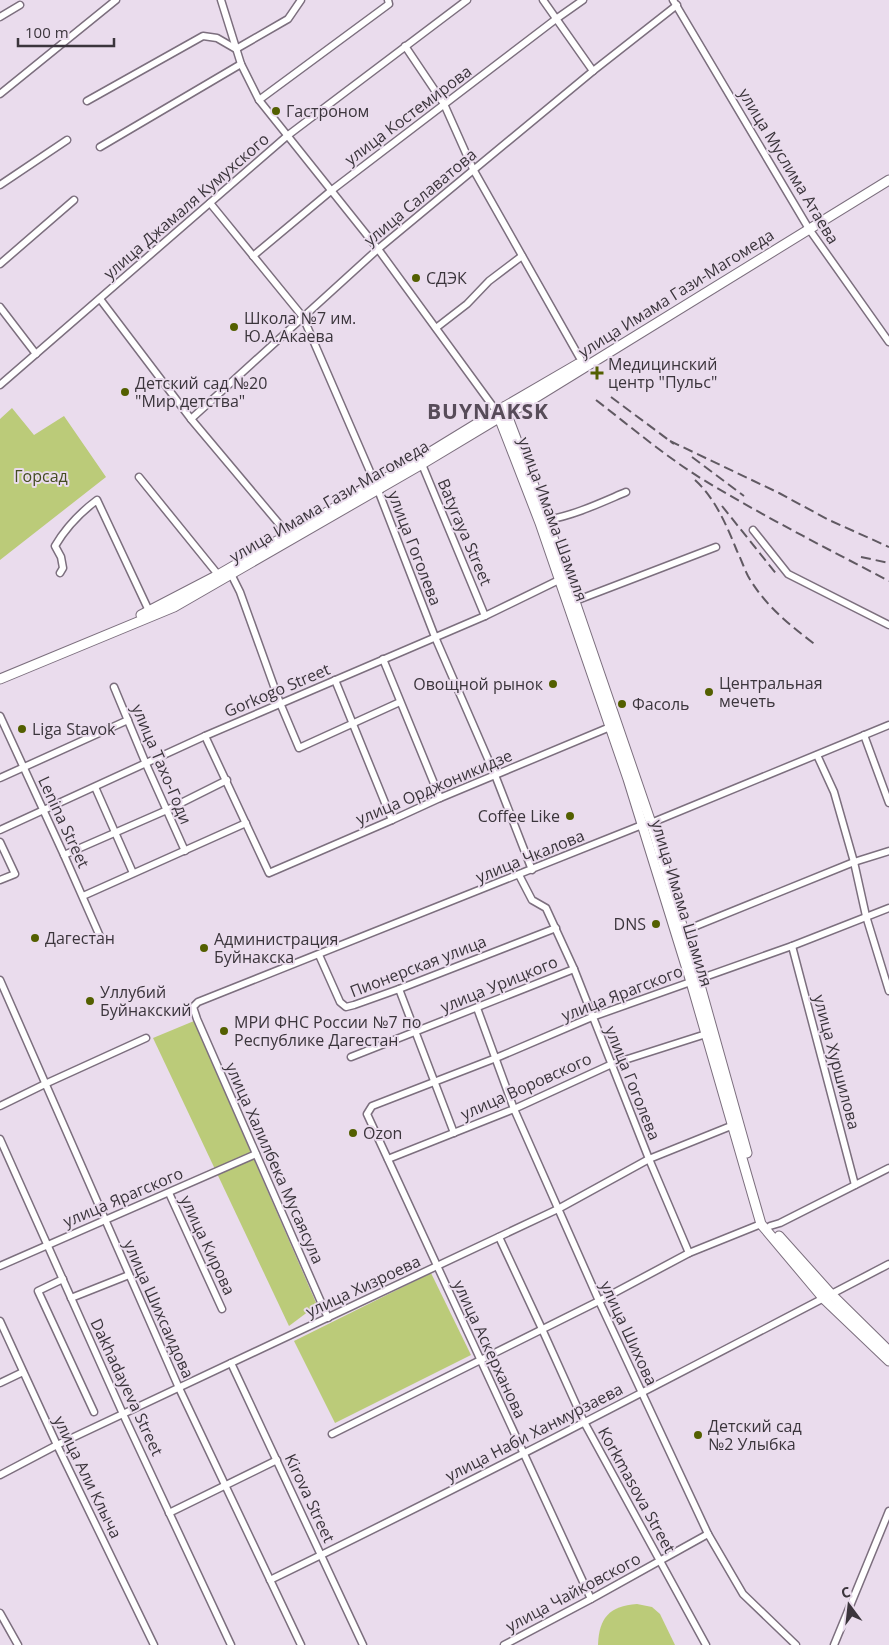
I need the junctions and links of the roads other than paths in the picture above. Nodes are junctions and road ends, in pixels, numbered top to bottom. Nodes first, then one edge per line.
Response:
1 (116, 0) edge
2 (221, 0) edge
3 (301, 0) edge
4 (388, 0) edge
5 (467, 0) edge
6 (543, 0) edge
7 (583, 0) edge
8 (675, 3) edge
9 (20, 5) dead end
10 (0, 18) edge
11 (556, 19) junction
12 (405, 46) junction
13 (236, 48) junction
14 (241, 64) junction
15 (593, 71) junction
16 (0, 94) edge
17 (259, 100) junction
18 (87, 101) dead end
19 (444, 104) junction
20 (287, 136) junction
21 (67, 140) dead end
22 (100, 148) dead end
23 (474, 169) junction
24 (889, 175) edge
25 (889, 180) edge
26 (0, 185) edge
27 (332, 190) junction
28 (74, 200) dead end
29 (210, 203) junction
30 (808, 226) junction
31 (378, 250) junction
32 (253, 256) junction
33 (522, 256) junction
34 (0, 264) edge
35 (100, 299) junction
36 (0, 307) edge
37 (303, 317) junction
38 (436, 328) junction
39 (889, 342) edge
40 (36, 354) junction
41 (584, 364) junction
42 (0, 385) edge
43 (502, 413) junction
44 (191, 419) junction
45 (420, 462) junction
46 (139, 477) dead end
47 (377, 487) junction
48 (626, 492) dead end
49 (546, 520) junction
50 (753, 530) dead end
51 (290, 536) junction
52 (716, 548) dead end
53 (60, 573) dead end
54 (231, 574) junction
55 (220, 577) junction
56 (563, 578) junction
57 (575, 601) junction
58 (150, 614) junction
59 (485, 616) junction
60 (889, 625) edge
61 (435, 637) junction
62 (383, 659) junction
63 (0, 674) edge
64 (0, 679) edge
65 (335, 680) junction
66 (114, 687) dead end
67 (400, 702) junction
68 (280, 703) junction
69 (0, 716) edge
70 (128, 720) junction
71 (352, 724) junction
72 (889, 725) edge
73 (610, 727) junction
74 (864, 735) junction
75 (205, 736) junction
76 (817, 755) junction
77 (146, 764) junction
78 (23, 767) junction
79 (495, 775) junction
80 (0, 778) edge
81 (227, 780) junction
82 (95, 787) junction
83 (440, 798) junction
84 (889, 803) edge
85 (166, 810) junction
86 (43, 811) junction
87 (392, 820) junction
88 (246, 823) junction
89 (647, 824) junction
90 (0, 830) edge
91 (115, 832) junction
92 (0, 842) edge
93 (889, 850) edge
94 (185, 851) junction
95 (64, 855) junction
96 (854, 862) junction
97 (532, 870) junction
98 (133, 873) junction
99 (519, 874) junction
100 (0, 880) edge
101 (82, 896) junction
102 (889, 908) edge
103 (866, 916) junction
104 (556, 928) junction
105 (684, 933) junction
106 (102, 942) dead end
107 (792, 946) junction
108 (319, 955) junction
109 (574, 969) junction
110 (695, 980) junction
111 (1, 983) edge
112 (399, 989) junction
113 (889, 991) edge
114 (477, 1008) junction
115 (592, 1017) junction
116 (197, 1019) joint
117 (416, 1032) junction
118 (706, 1034) junction
119 (146, 1038) dead end
120 (351, 1057) dead end
121 (496, 1058) junction
122 (612, 1064) junction
123 (435, 1082) junction
124 (45, 1084) junction
125 (0, 1106) edge
126 (514, 1109) junction
127 (369, 1110) joint
128 (736, 1124) junction
129 (454, 1133) junction
130 (0, 1140) edge
131 (256, 1154) junction
132 (388, 1159) junction
133 (649, 1160) junction
134 (889, 1168) edge
135 (856, 1185) junction
136 (168, 1193) junction
137 (558, 1209) junction
138 (105, 1220) junction
139 (766, 1225) junction
140 (499, 1237) junction
141 (47, 1245) junction
142 (689, 1253) junction
143 (889, 1264) edge
144 (0, 1266) edge
145 (437, 1266) junction
146 (129, 1275) junction
147 (63, 1280) junction
148 (828, 1296) junction
149 (71, 1298) junction
150 (599, 1302) junction
151 (222, 1309) dead end
152 (328, 1318) junction
153 (0, 1321) edge
154 (542, 1330) junction
155 (889, 1351) edge
156 (480, 1360) junction
157 (889, 1361) edge
158 (231, 1364) junction
159 (23, 1372) junction
160 (0, 1383) edge
161 (179, 1388) junction
162 (641, 1392) junction
163 (94, 1412) dead end
164 (124, 1414) junction
165 (584, 1422) junction
166 (332, 1434) dead end
167 (58, 1445) junction
168 (524, 1454) junction
169 (277, 1460) junction
170 (0, 1476) edge
171 (226, 1486) junction
172 (889, 1512) edge
173 (169, 1513) junction
174 (708, 1534) junction
175 (322, 1555) junction
176 (660, 1561) junction
177 (270, 1580) junction
178 (591, 1599) junction
179 (0, 1614) edge
180 (18, 1645) edge
181 (154, 1645) edge
182 (231, 1645) edge
183 (301, 1645) edge
184 (363, 1645) edge
185 (504, 1645) edge
186 (706, 1645) edge
187 (796, 1645) edge
188 (834, 1645) edge

1 - 16 street
2 - 13 street
3 - 13 street
4 - 17 street
5 - 12 street, улица Джамаля Кумухского
6 - 11 street
7 - 11 street, улица Костемирова
8 - 15 street, улица Салаватова
8 - 30 street, улица Муслима Атаева
9 - 10 street
11 - 15 street
11 - 19 street, улица Костемирова
12 - 19 street
12 - 20 street, улица Джамаля Кумухского
13 - 14 street
13 - 18 street
14 - 17 street
14 - 22 street
15 - 23 street, улица Салаватова
17 - 20 street
19 - 23 street
19 - 27 street, улица Костемирова
20 - 27 street
20 - 29 street, улица Джамаля Кумухского
21 - 26 street
23 - 31 street, улица Салаватова
23 - 33 street
24 - 30 main road
25 - 30 main road, улица Имама Гази-Магомеда
27 - 31 street
27 - 32 street, улица Костемирова
28 - 34 street
29 - 32 street, улица Гоголева
29 - 35 street, улица Джамаля Кумухского
30 - 39 street, улица Муслима Атаева
30 - 41 main road, улица Имама Гази-Магомеда
31 - 37 street, улица Салаватова
31 - 38 street
32 - 37 street, улица Гоголева
33 - 38 street
33 - 41 street
35 - 40 street, улица Джамаля Кумухского
35 - 44 street
36 - 40 street
37 - 44 street, улица Салаватова
37 - 47 street, улица Гоголева
38 - 43 street
40 - 42 street, улица Джамаля Кумухского
41 - 43 main road, улица Имама Гази-Магомеда
43 - 45 main road, улица Имама Гази-Магомеда
43 - 49 main road, улица Имама Шамиля
43 - 56 main road, улица Имама Шамиля
44 - 51 street
45 - 47 main road, улица Имама Гази-Магомеда
45 - 59 street, Batyraya Street
46 - 55 street
47 - 51 main road, улица Имама Гази-Магомеда
47 - 61 street, улица Гоголева
48 - 49 street
49 - 56 main road, улица Имама Шамиля
50 - 60 street
51 - 54 main road, улица Имама Гази-Магомеда
51 - 55 main road
52 - 57 street
53 - 58 street
54 - 55 main road, улица Имама Гази-Магомеда
54 - 68 street
55 - 58 main road
56 - 57 main road, улица Имама Шамиля
56 - 59 street, Gorkogo Street
56 - 73 main road, улица Имама Шамиля
57 - 89 main road, улица Имама Шамиля
58 - 63 main road
58 - 64 main road
59 - 61 street, Gorkogo Street
61 - 62 street, Gorkogo Street
61 - 79 street, улица Гоголева
62 - 65 street, Gorkogo Street
62 - 67 street
65 - 68 street, Gorkogo Street
65 - 71 street
66 - 70 street, улица Тахо-Годи
67 - 71 street
67 - 83 street
68 - 71 street
68 - 75 street, Gorkogo Street
69 - 78 street, Lenina Street
70 - 77 street, улица Тахо-Годи
70 - 78 street
71 - 87 street
72 - 74 street, улица Чкалова
73 - 79 street, улица Орджоникидзе
73 - 89 main road, улица Имама Шамиля
74 - 76 street, улица Чкалова
74 - 84 street
75 - 77 street, Gorkogo Street
75 - 81 street
76 - 89 street, улица Чкалова
76 - 96 street
77 - 82 street, Gorkogo Street
77 - 85 street, улица Тахо-Годи
78 - 80 street
78 - 86 street, Lenina Street
79 - 83 street, улица Орджоникидзе
79 - 97 street, улица Гоголева
81 - 85 street
81 - 88 street
82 - 86 street, Gorkogo Street
82 - 91 street
83 - 87 street, улица Орджоникидзе
85 - 91 street
85 - 94 street, улица Тахо-Годи
86 - 90 street, Gorkogo Street
86 - 95 street, Lenina Street
87 - 88 street, улица Орджоникидзе
88 - 94 street
89 - 97 street, улица Чкалова
89 - 105 main road, улица Имама Шамиля
89 - 110 main road, улица Имама Шамиля
91 - 95 street
91 - 98 street
92 - 100 street
93 - 96 street
94 - 98 street
95 - 101 street, Lenina Street
96 - 103 street
96 - 105 street
97 - 99 street, улица Чкалова
98 - 101 street
99 - 104 street, улица Гоголева
99 - 108 street, улица Чкалова
101 - 106 street, Lenina Street
102 - 103 street, улица Ярагского
103 - 107 street, улица Ярагского
103 - 113 street
104 - 109 street, улица Гоголева
104 - 112 street, Пионерская улица
105 - 110 main road, улица Имама Шамиля
107 - 110 street, улица Ярагского
107 - 135 street, улица Хуршилова
108 - 112 street, Пионерская улица
108 - 116 street, улица Чкалова
109 - 114 street, улица Урицкого
109 - 115 street, улица Гоголева
110 - 115 street, улица Ярагского
110 - 118 main road, улица Имама Шамиля
110 - 128 main road, улица Имама Шамиля
111 - 124 street, улица Шихсаидова
112 - 117 street
114 - 117 street, улица Урицкого
114 - 121 street, улица Шихова
115 - 121 street, улица Ярагского
115 - 122 street, улица Гоголева
116 - 131 street, улица Халилбека Мусаясула
117 - 120 street, улица Урицкого
117 - 123 street
118 - 122 street, улица Воровского
118 - 128 main road, улица Имама Шамиля
119 - 124 street
121 - 123 street, улица Ярагского
121 - 126 street, улица Шихова
122 - 126 street, улица Воровского
122 - 133 street, улица Гоголева
123 - 127 street, улица Ярагского
123 - 129 street
124 - 125 street
124 - 138 street, улица Шихсаидова
126 - 129 street, улица Воровского
126 - 137 street, улица Шихова
127 - 132 street, улица Аскерханова
128 - 133 street, улица Хизроева
128 - 139 main road, улица Имама Шамиля
129 - 132 street, улица Воровского
130 - 141 street, Dakhadayeva Street
131 - 136 street, улица Ярагского
131 - 152 street, улица Халилбека Мусаясула
132 - 145 street, улица Аскерханова
133 - 137 street, улица Хизроева
133 - 142 street, улица Гоголева
134 - 135 street
135 - 139 street
136 - 138 street, улица Ярагского
136 - 151 street, улица Кирова
137 - 140 street, улица Хизроева
137 - 150 street, улица Шихова
138 - 141 street, улица Ярагского
138 - 146 street, улица Шихсаидова
139 - 142 street
139 - 148 main road, улица Имама Шамиля
140 - 145 street, улица Хизроева
140 - 154 street, Korkmasova Street
141 - 144 street, улица Ярагского
141 - 147 street, Dakhadayeva Street
142 - 150 street
143 - 148 street, улица Наби Ханмурзаева
145 - 152 street, улица Хизроева
145 - 156 street, улица Аскерханова
146 - 149 street
146 - 161 street, улица Шихсаидова
147 - 149 street, Dakhadayeva Street
147 - 163 street
148 - 155 main road, улица Имама Шамиля
148 - 157 main road, улица Имама Шамиля
148 - 162 street, улица Наби Ханмурзаева
149 - 164 street, Dakhadayeva Street
150 - 154 street
150 - 162 street, улица Шихова
152 - 158 street, улица Хизроева
153 - 159 street, улица Али Клыча
154 - 156 street
154 - 165 street, Korkmasova Street
156 - 166 street
156 - 168 street, улица Аскерханова
158 - 161 street, улица Хизроева
158 - 169 street, Kirova Street
159 - 160 street
159 - 167 street, улица Али Клыча
161 - 164 street, улица Хизроева
161 - 171 street, улица Шихсаидова
162 - 165 street, улица Наби Ханмурзаева
162 - 174 street, улица Шихова
164 - 167 street, улица Хизроева
164 - 173 street, Dakhadayeva Street
165 - 168 street, улица Наби Ханмурзаева
165 - 176 street, Korkmasova Street
167 - 170 street, улица Хизроева
167 - 181 street, улица Али Клыча
168 - 175 street, улица Наби Ханмурзаева
168 - 178 street, улица Аскерханова
169 - 171 street
169 - 175 street, Kirova Street
171 - 173 street
171 - 177 street, улица Шихсаидова
172 - 188 street
173 - 182 street, Dakhadayeva Street
174 - 176 street, улица Чайковского
174 - 187 street, улица Шихова
175 - 177 street, улица Наби Ханмурзаева
175 - 184 street, Kirova Street
176 - 178 street, улица Чайковского
176 - 186 street, Korkmasova Street
177 - 183 street, улица Шихсаидова
178 - 185 street, улица Чайковского
179 - 180 street

